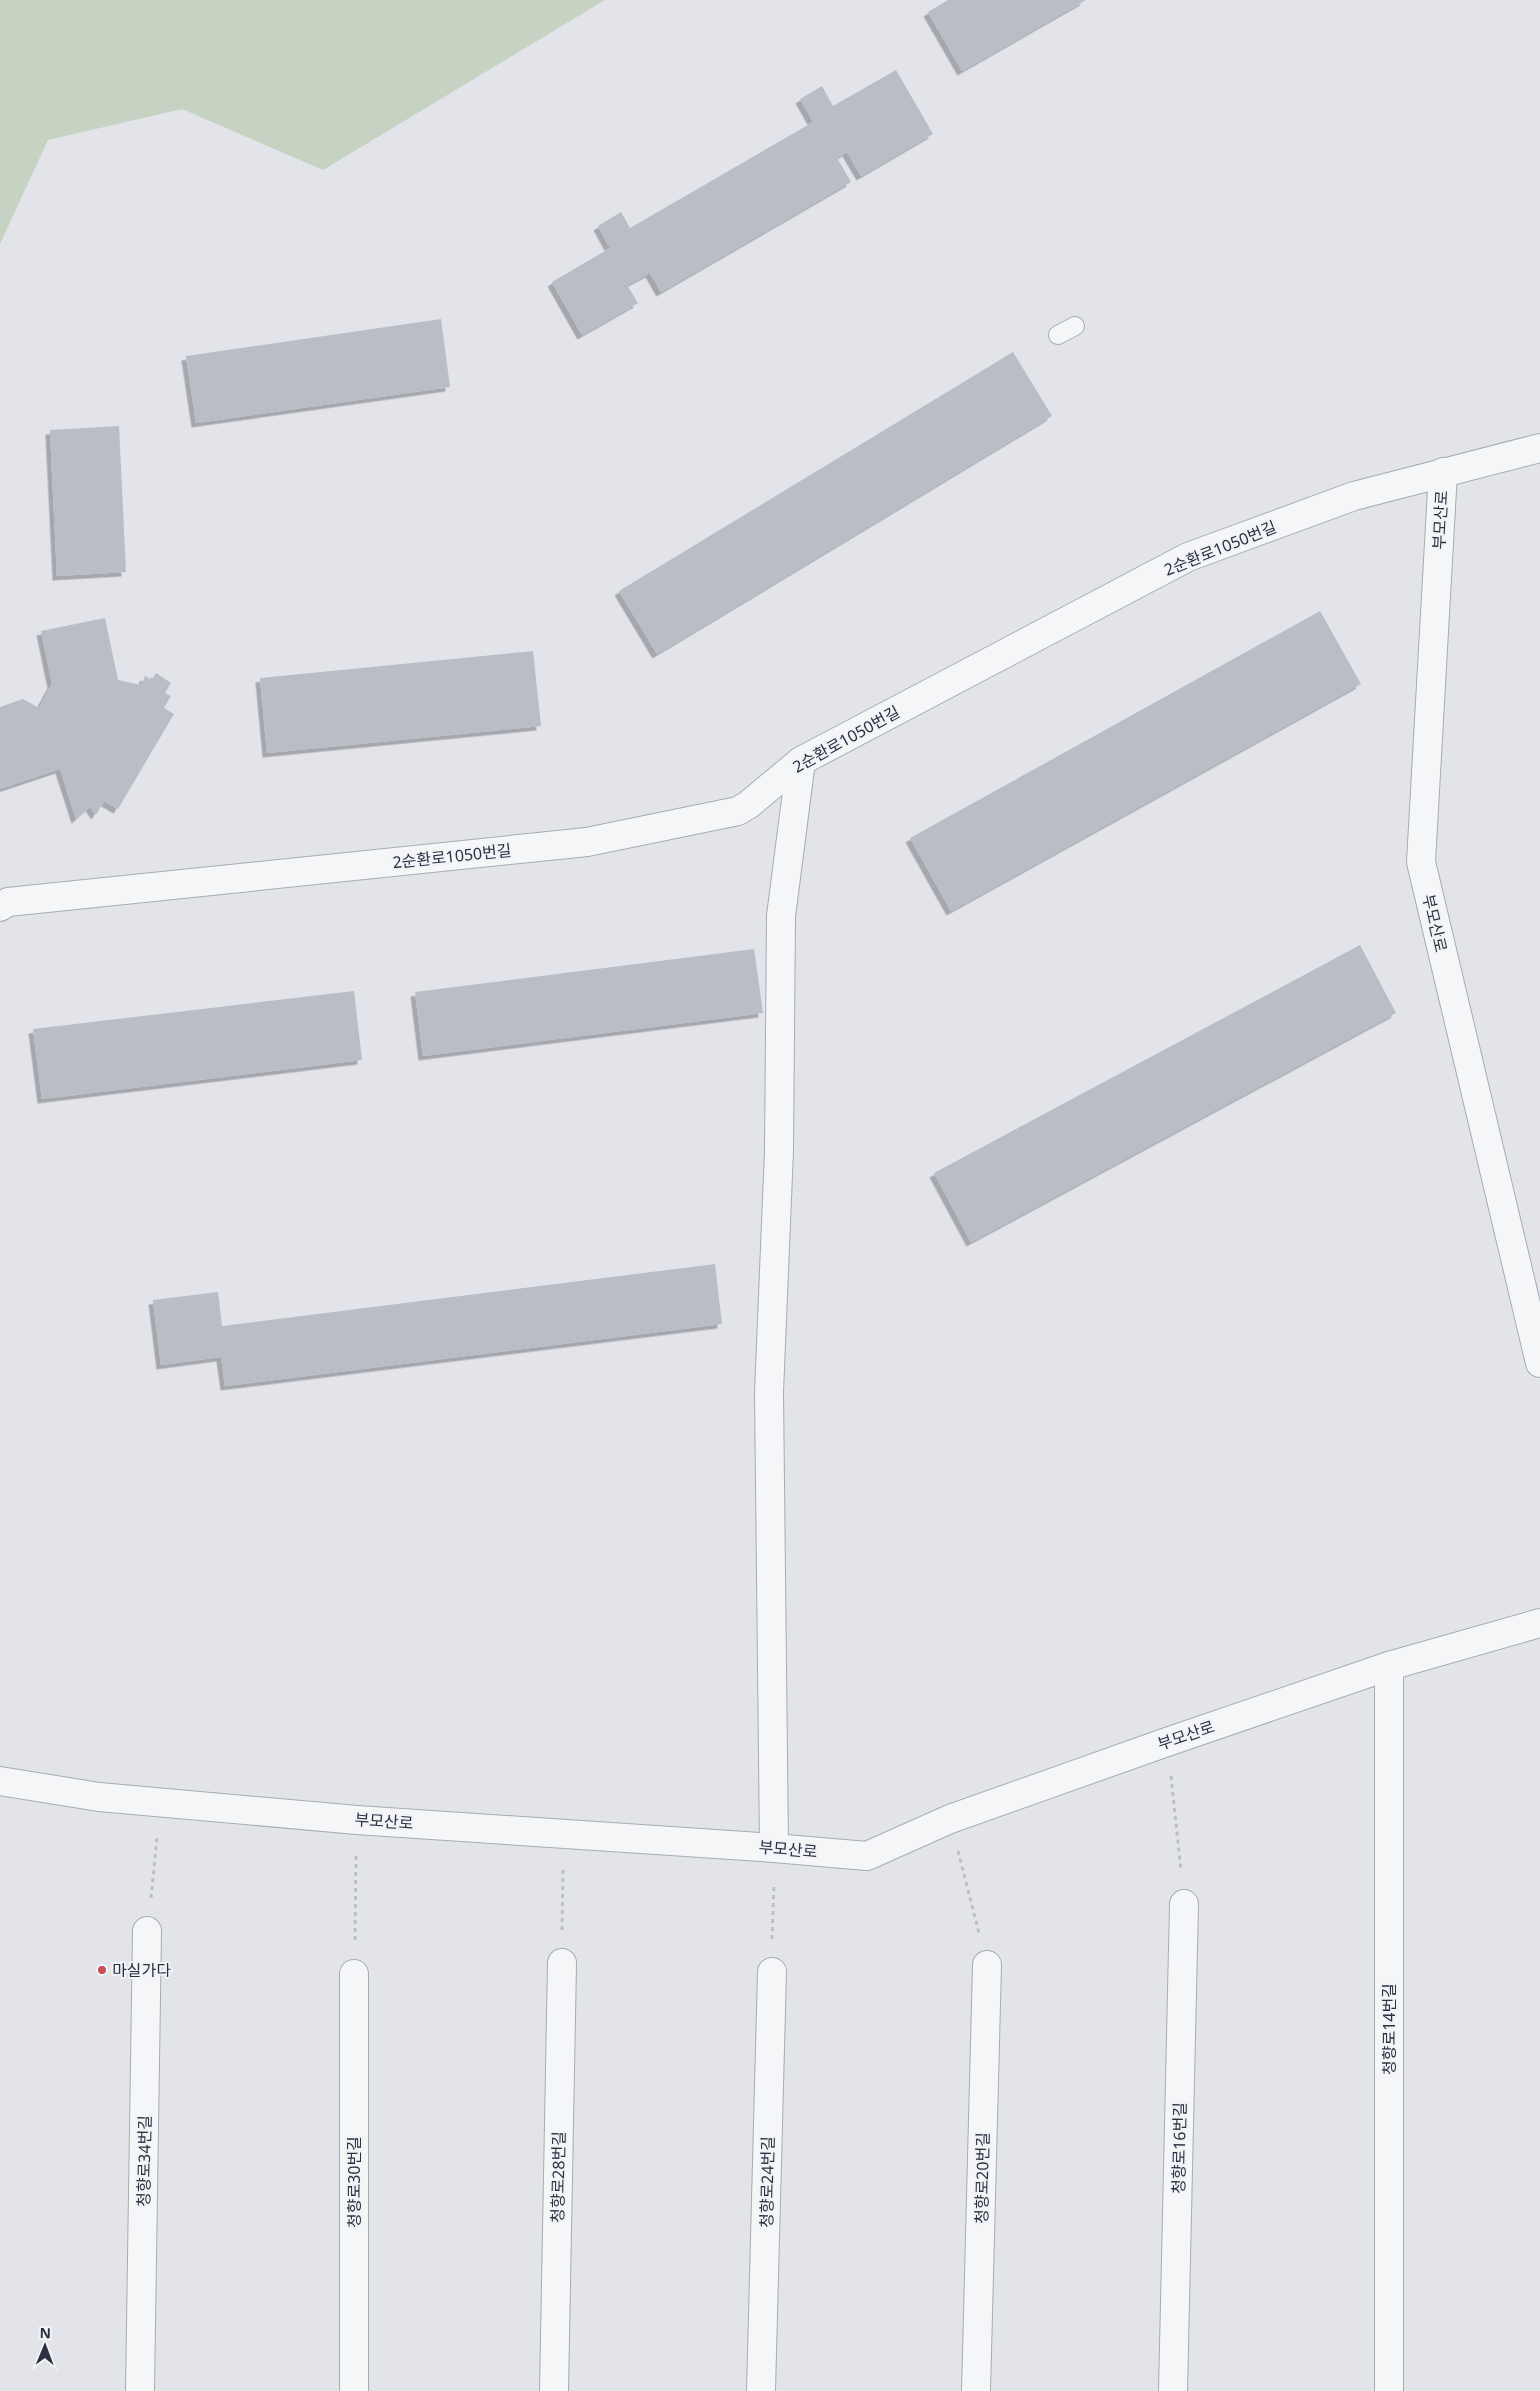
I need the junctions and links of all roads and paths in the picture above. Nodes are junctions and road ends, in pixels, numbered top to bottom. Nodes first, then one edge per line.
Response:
1 (1075, 326) dead end
2 (1058, 335) dead end
3 (1540, 448) edge
4 (1443, 472) junction
5 (801, 761) junction
6 (0, 907) edge
7 (1540, 1364) edge
8 (1540, 1623) edge
9 (1389, 1666) junction
10 (1167, 1742) junction
11 (0, 1781) edge
12 (161, 1802) junction
13 (950, 1819) junction
14 (356, 1820) junction
15 (563, 1834) junction
16 (774, 1848) junction
17 (1184, 1904) joint
18 (147, 1931) joint
19 (562, 1963) joint
20 (987, 1965) joint
21 (772, 1972) joint
22 (354, 1974) joint
23 (140, 2391) edge
24 (354, 2391) edge
25 (554, 2391) edge
26 (761, 2391) edge
27 (976, 2391) edge
28 (1173, 2391) edge
29 (1389, 2391) edge

1 - 2 lane
3 - 4 street, 2순환로1050번길
4 - 5 street, 2순환로1050번길
4 - 7 street, 부모산로
5 - 6 street, 2순환로1050번길
5 - 16 street
8 - 9 street, 부모산로
9 - 10 street, 부모산로
9 - 29 street, 청향로14번길
10 - 13 street, 부모산로
10 - 17 path
11 - 12 street, 부모산로
12 - 14 street, 부모산로
12 - 18 path
13 - 16 street, 부모산로
13 - 20 path
14 - 15 street, 부모산로
14 - 22 path
15 - 16 street, 부모산로
15 - 19 path
16 - 21 path
17 - 28 street, 청향로16번길
18 - 23 street, 청향로34번길
19 - 25 street, 청향로28번길
20 - 27 street, 청향로20번길
21 - 26 street, 청향로24번길
22 - 24 street, 청향로30번길

